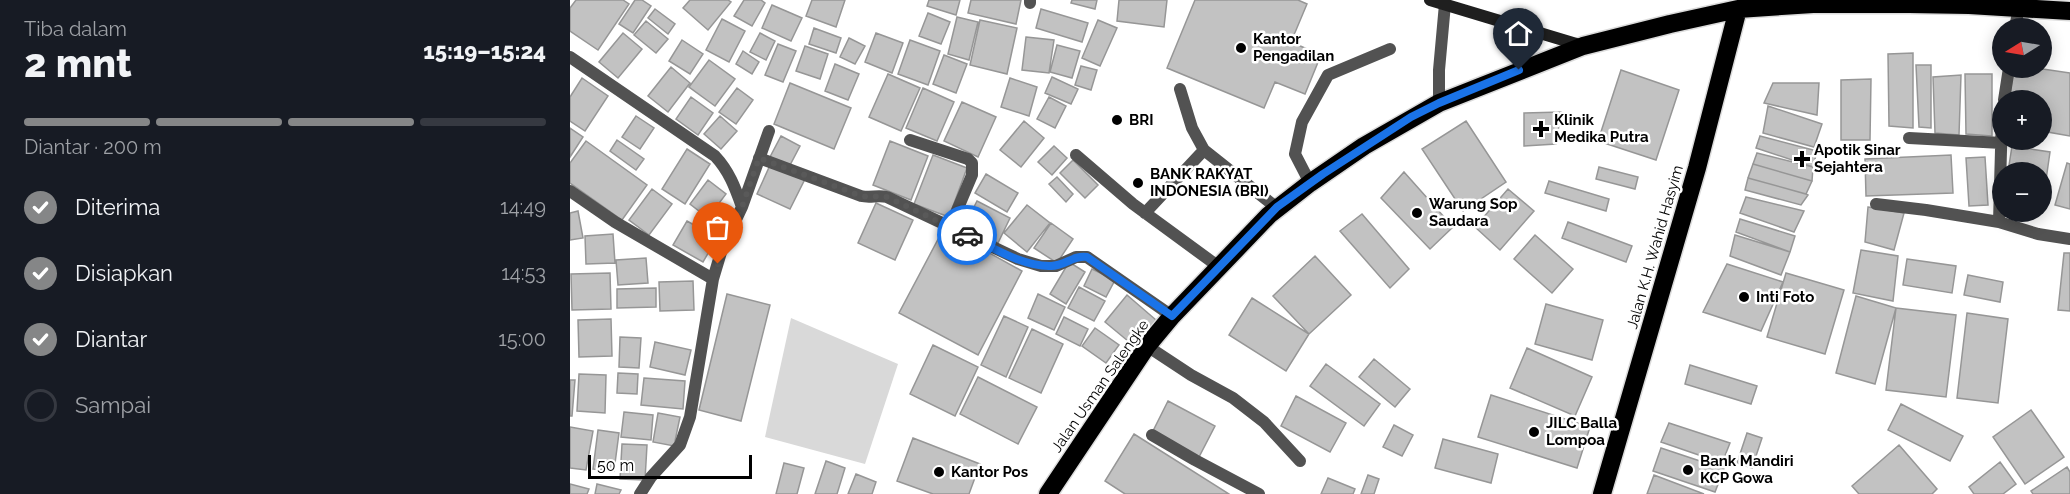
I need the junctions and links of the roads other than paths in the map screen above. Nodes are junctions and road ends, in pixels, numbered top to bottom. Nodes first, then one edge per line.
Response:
1 (1430, 0) edge
2 (1891, 2) edge
3 (1445, 4) junction
4 (2019, 7) junction
5 (1738, 9) junction
6 (2070, 11) edge
7 (2017, 18) edge
8 (1583, 46) junction
9 (1390, 49) dead end
10 (570, 57) edge
11 (1180, 89) dead end
12 (1439, 103) junction
13 (769, 131) dead end
14 (1909, 138) dead end
15 (910, 140) dead end
16 (1992, 142) edge
17 (1204, 150) junction
18 (1076, 154) dead end
19 (759, 158) junction
20 (1310, 183) junction
21 (570, 191) edge
22 (1876, 204) dead end
23 (742, 207) junction
24 (1277, 207) junction
25 (1145, 213) junction
26 (1992, 221) edge
27 (1999, 222) edge
28 (950, 227) junction
29 (2070, 239) edge
30 (1219, 267) junction
31 (713, 279) junction
32 (1172, 316) junction
33 (1148, 346) junction
34 (1152, 435) dead end
35 (1300, 461) dead end
36 (640, 494) edge
37 (1048, 494) edge
38 (1259, 494) edge
39 (1602, 494) edge

1 - 3 street
2 - 4 highway, Jalan Usman Salengke
2 - 5 highway, Jalan Usman Salengke
3 - 8 street
3 - 12 street
4 - 6 highway, Jalan Usman Salengke
4 - 7 street
5 - 8 highway, Jalan Usman Salengke
5 - 39 highway, Jalan K.H. Wahid Hasyim
8 - 12 highway, Jalan Usman Salengke
9 - 20 street
10 - 23 street
11 - 17 street
12 - 20 highway, Jalan Usman Salengke
13 - 19 street
14 - 16 street
15 - 28 street
17 - 24 street
17 - 25 street
18 - 25 street
19 - 23 street
19 - 28 street
20 - 24 highway, Jalan Usman Salengke
21 - 31 street
22 - 26 street
23 - 31 street
24 - 30 highway, Jalan Usman Salengke
25 - 30 street
27 - 29 street
28 - 32 street
30 - 32 highway, Jalan Usman Salengke
31 - 36 street
32 - 33 highway, Jalan Usman Salengke
33 - 35 street
33 - 37 highway, Jalan Usman Salengke
34 - 38 street

